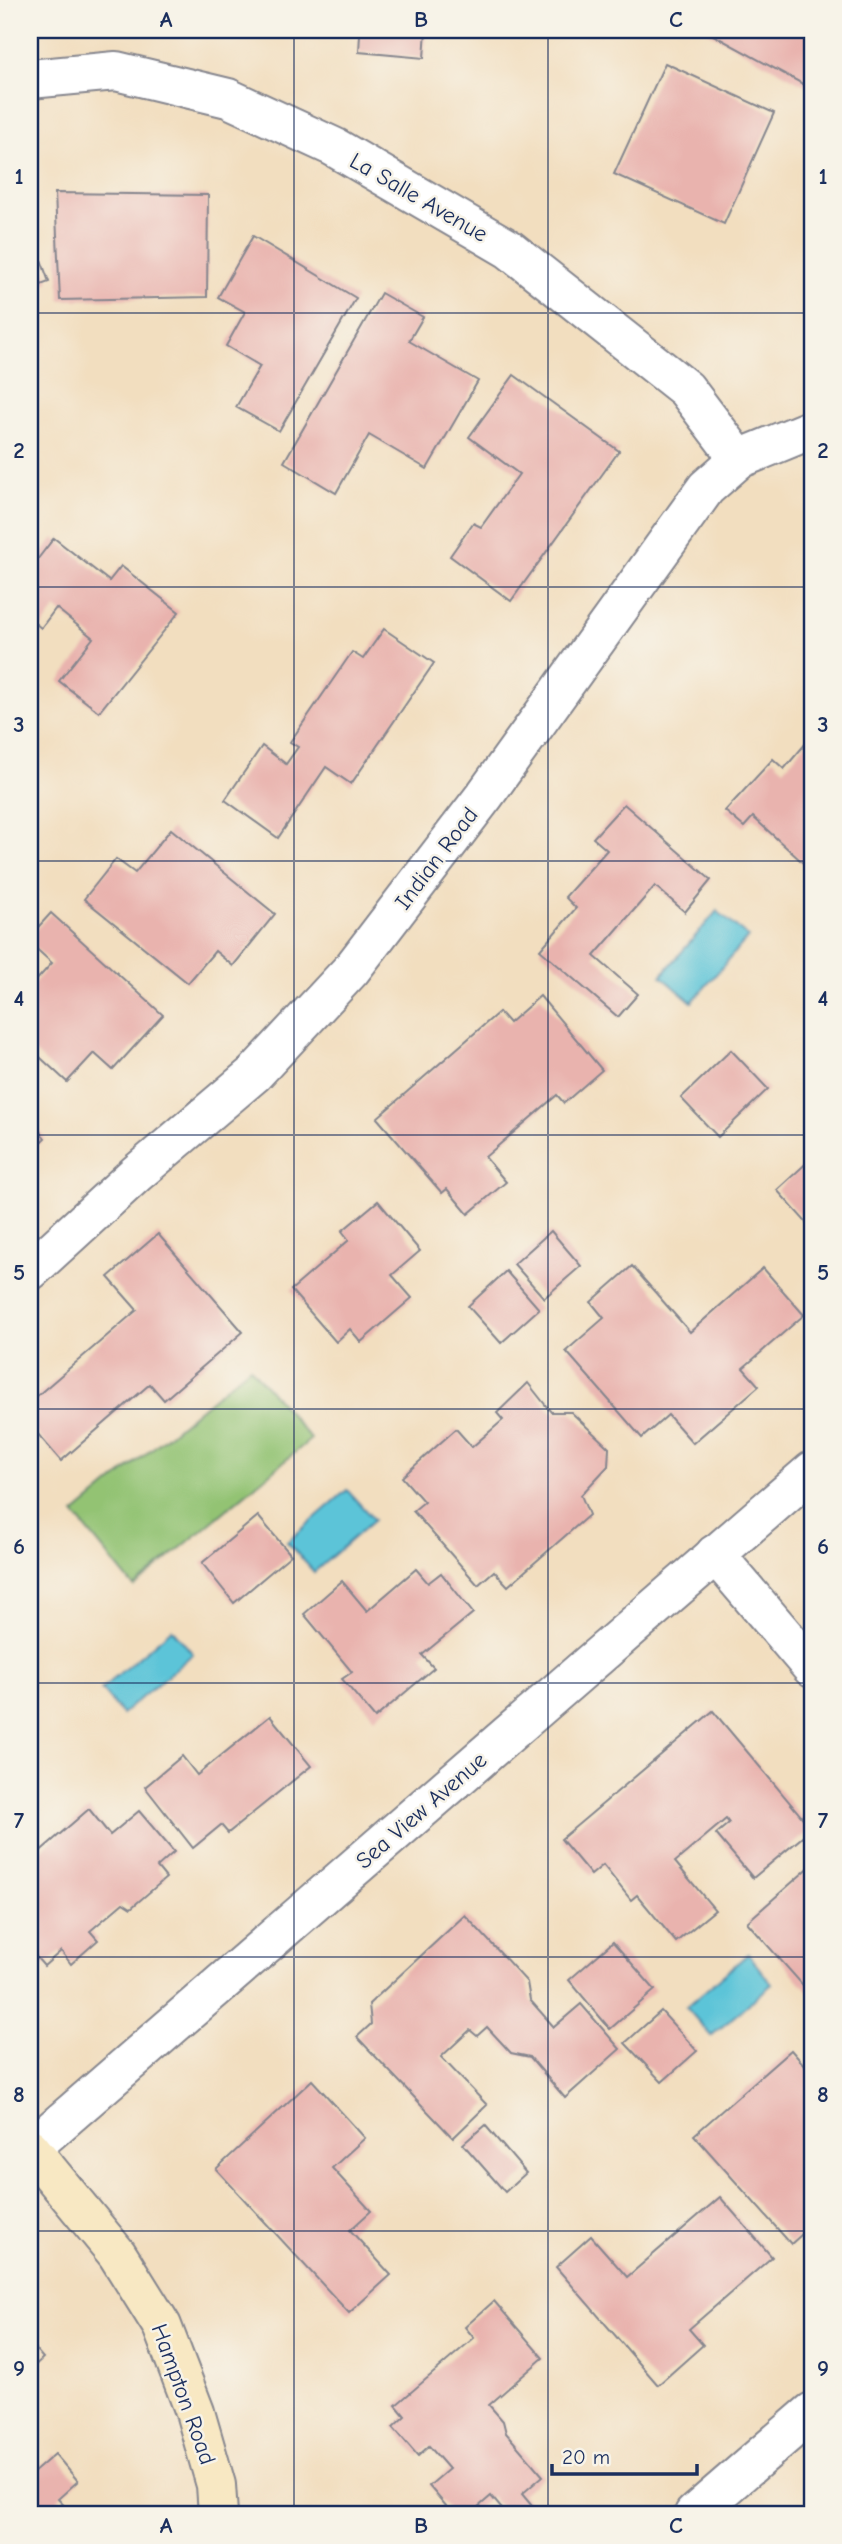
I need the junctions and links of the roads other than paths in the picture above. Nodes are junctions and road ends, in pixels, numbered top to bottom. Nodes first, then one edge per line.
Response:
1 (30, 79) edge
2 (812, 429) edge
3 (739, 459) junction
4 (30, 1270) edge
5 (812, 1471) edge
6 (715, 1554) junction
7 (812, 1668) edge
8 (30, 2149) edge
9 (812, 2413) edge
10 (218, 2514) edge
11 (694, 2514) edge

1 - 3 street, La Salle Avenue
2 - 3 street, Indian Road
3 - 4 street, Indian Road
5 - 6 street, Sea View Avenue
6 - 7 street
6 - 8 street, Sea View Avenue
8 - 10 street, Hampton Road
9 - 11 street

